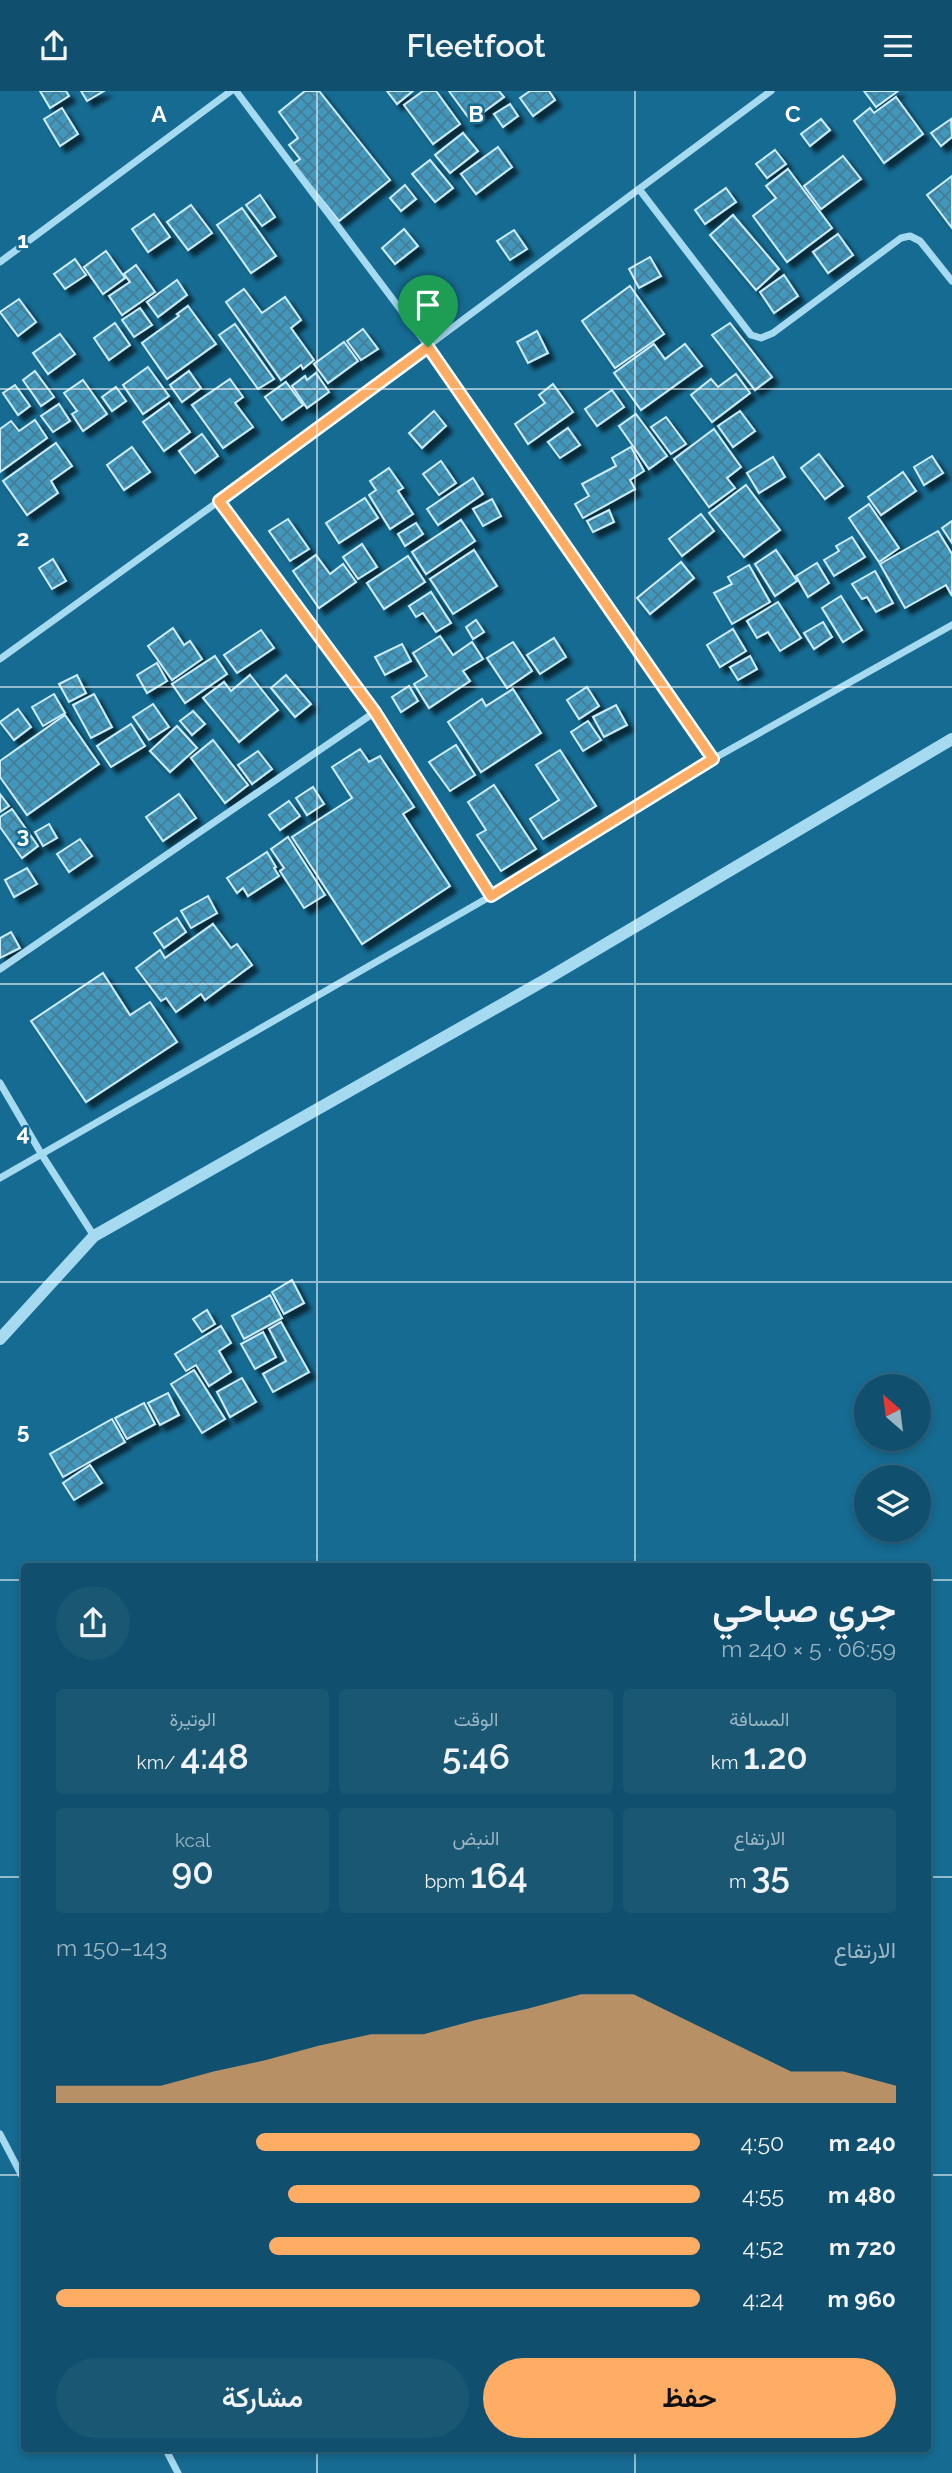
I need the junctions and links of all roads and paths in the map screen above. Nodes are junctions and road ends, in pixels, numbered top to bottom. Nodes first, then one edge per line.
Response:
1 (234, 91) edge
2 (772, 91) edge
3 (639, 188) junction
4 (0, 262) edge
5 (952, 281) edge
6 (428, 347) junction
7 (219, 501) junction
8 (952, 625) edge
9 (0, 659) edge
10 (375, 712) junction
11 (952, 739) edge
12 (713, 759) junction
13 (491, 896) junction
14 (0, 969) edge
15 (0, 1083) edge
16 (42, 1155) junction
17 (0, 1178) edge
18 (94, 1236) junction
19 (0, 1339) edge
20 (0, 2134) edge
21 (21, 2174) edge
22 (168, 2452) edge
23 (178, 2473) edge

1 - 4 street
1 - 6 street
2 - 3 street
3 - 5 street
3 - 6 street
6 - 7 street
6 - 12 street
7 - 9 street
7 - 10 street
8 - 12 street
10 - 13 street
10 - 14 street
11 - 18 street
12 - 13 street
13 - 16 street
15 - 16 street
16 - 17 street
16 - 18 street
18 - 19 street
20 - 21 street
22 - 23 street

